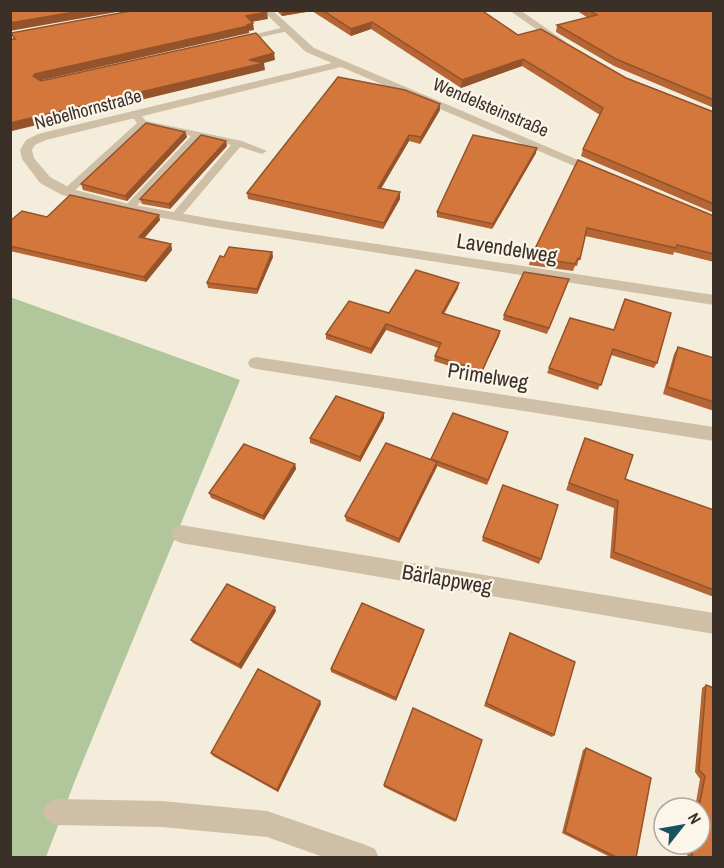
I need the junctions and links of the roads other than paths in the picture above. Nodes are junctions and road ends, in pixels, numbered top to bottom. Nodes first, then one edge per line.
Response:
1 (266, 10) edge
2 (513, 10) edge
3 (285, 29) junction
4 (227, 42) edge
5 (570, 47) edge
6 (341, 64) junction
7 (139, 119) junction
8 (198, 135) junction
9 (238, 143) junction
10 (262, 152) dead end
11 (615, 178) edge
12 (67, 192) junction
13 (129, 208) junction
14 (175, 217) junction
15 (294, 236) joint
16 (714, 300) edge
17 (256, 363) dead end
18 (714, 434) edge
19 (181, 534) dead end
20 (714, 624) edge
21 (56, 812) dead end
22 (366, 858) edge

1 - 3 street, Wendelsteinstraße
2 - 5 street
3 - 4 lane
3 - 6 street, Wendelsteinstraße
6 - 7 street, Nebelhornstraße
6 - 11 street, Wendelsteinstraße
7 - 8 lane
7 - 12 lane
7 - 12 street, Nebelhornstraße
8 - 9 lane
8 - 13 lane
9 - 10 lane
9 - 14 lane
12 - 13 street, Nebelhornstraße
13 - 14 street, Nebelhornstraße
14 - 15 street, Nebelhornstraße
15 - 16 street, Lavendelweg
17 - 18 street, Primelweg
19 - 20 street, Bärlappweg
21 - 22 street

